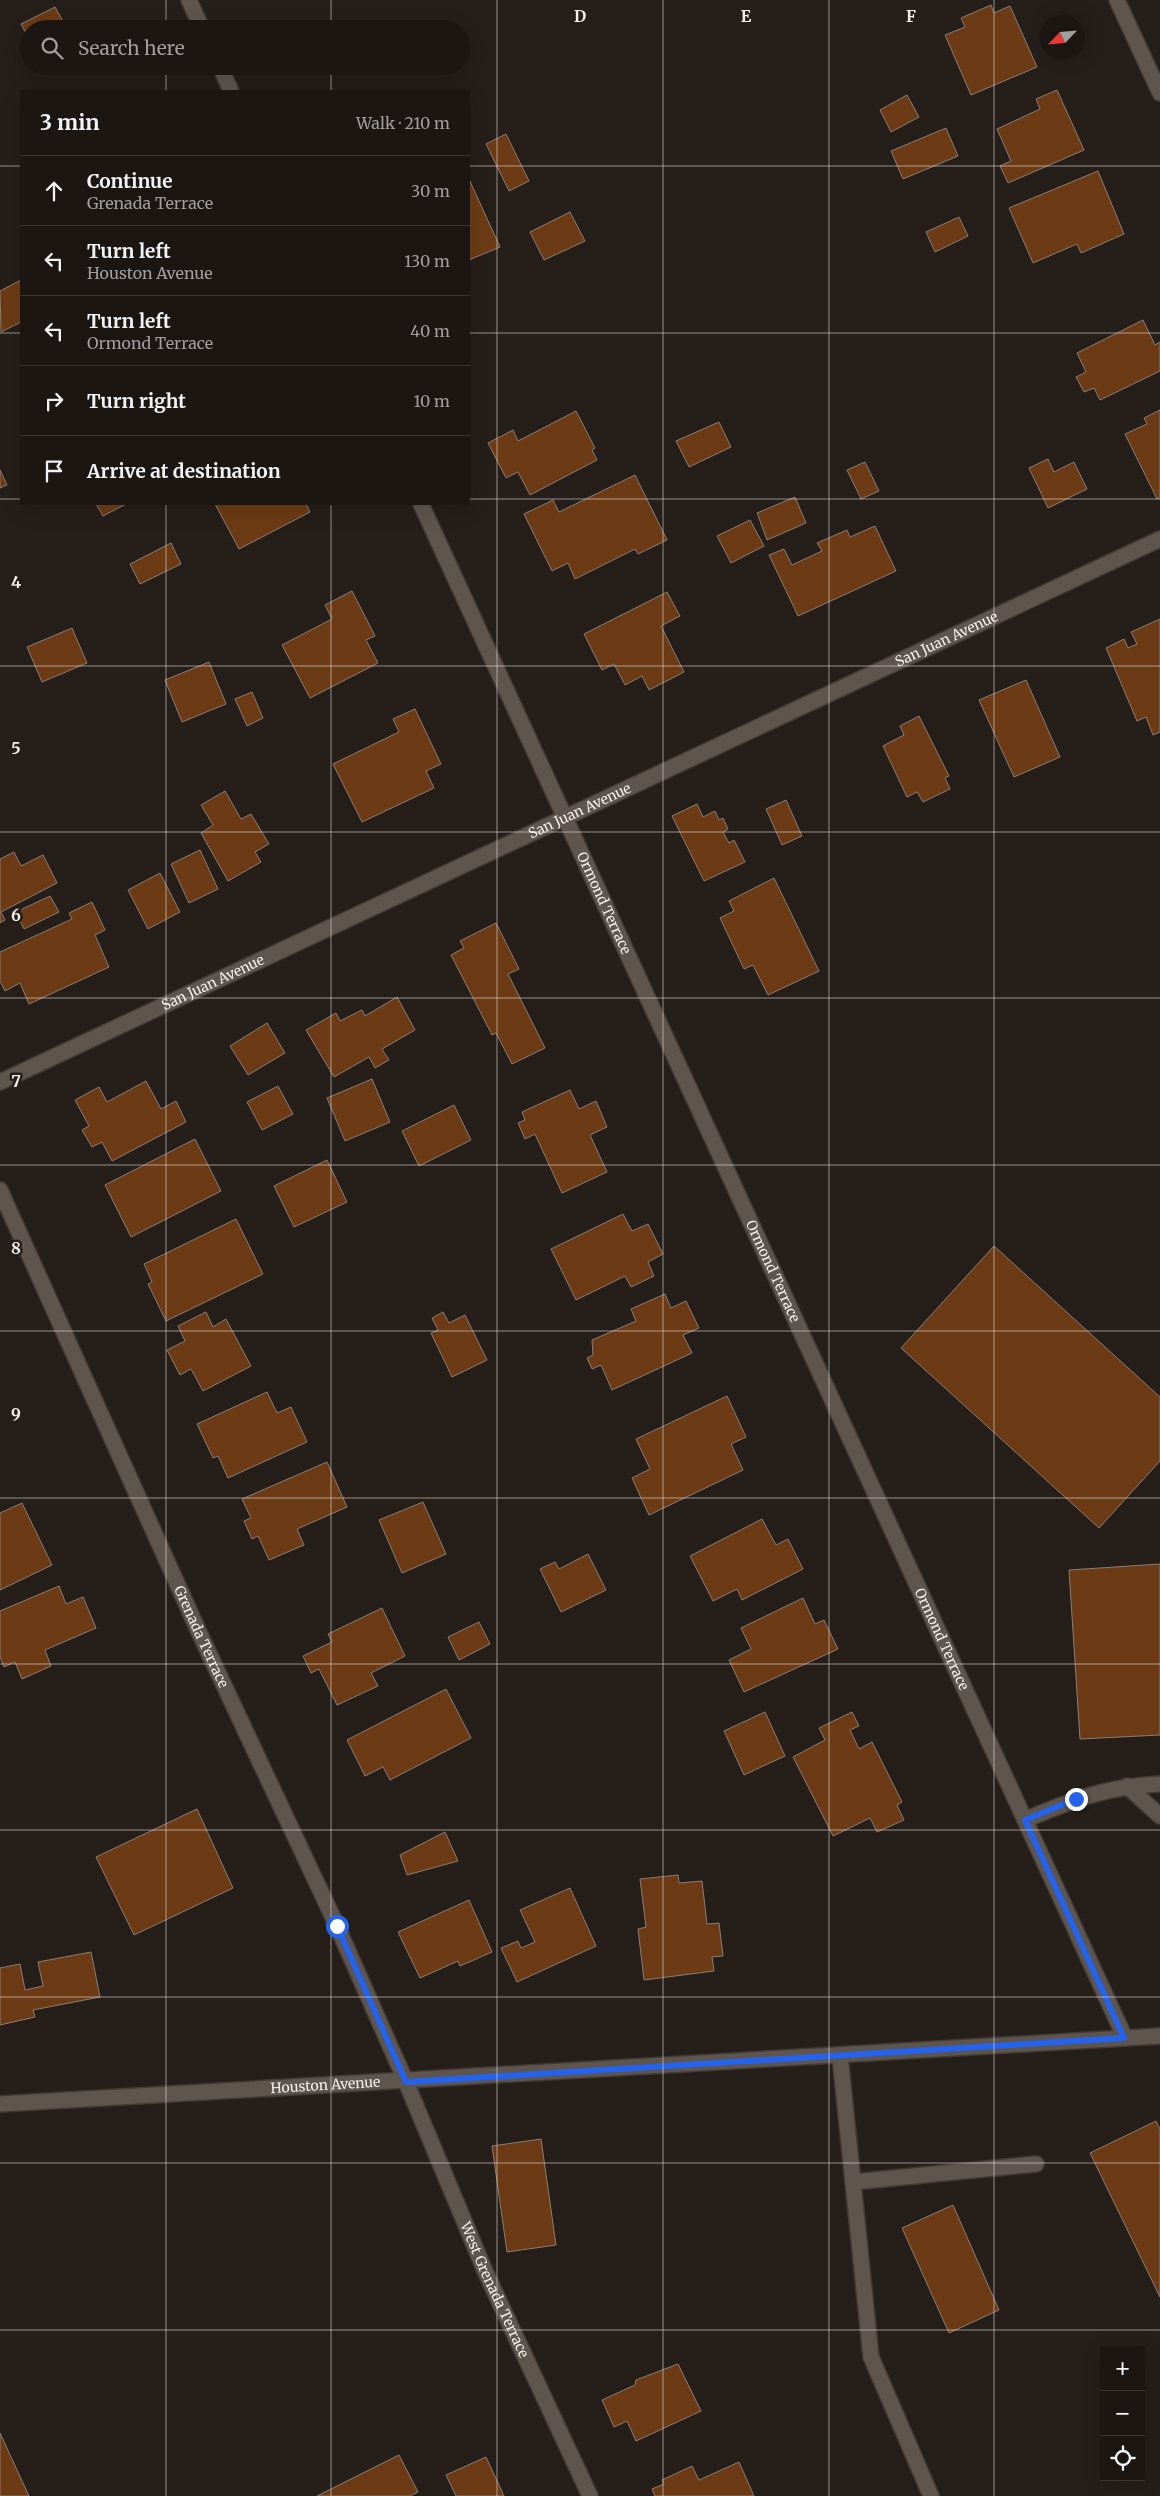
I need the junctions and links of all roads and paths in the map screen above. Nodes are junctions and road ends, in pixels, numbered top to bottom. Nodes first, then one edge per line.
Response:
1 (189, 0) edge
2 (1117, 0) edge
3 (198, 20) edge
4 (224, 75) edge
5 (231, 90) edge
6 (1160, 93) edge
7 (421, 505) edge
8 (1160, 539) edge
9 (565, 818) junction
10 (0, 1082) edge
11 (0, 1190) edge
12 (1160, 1784) edge
13 (1127, 1786) junction
14 (1160, 1816) edge
15 (1025, 1820) junction
16 (1160, 2036) edge
17 (1124, 2038) junction
18 (840, 2056) junction
19 (406, 2082) junction
20 (0, 2104) edge
21 (1036, 2164) dead end
22 (853, 2182) junction
23 (590, 2496) edge
24 (931, 2496) edge

1 - 3 street
2 - 6 street
4 - 5 street
7 - 9 street, Ormond Terrace
8 - 9 street, San Juan Avenue
9 - 10 street, San Juan Avenue
9 - 15 street, Ormond Terrace
11 - 19 street, Grenada Terrace
12 - 13 street
13 - 14 street
13 - 15 street
15 - 17 street, Ormond Terrace
16 - 17 street, Houston Avenue
17 - 18 street, Houston Avenue
18 - 19 street, Houston Avenue
18 - 22 street
19 - 20 street, Houston Avenue
19 - 23 street, West Grenada Terrace
21 - 22 street
22 - 24 street

